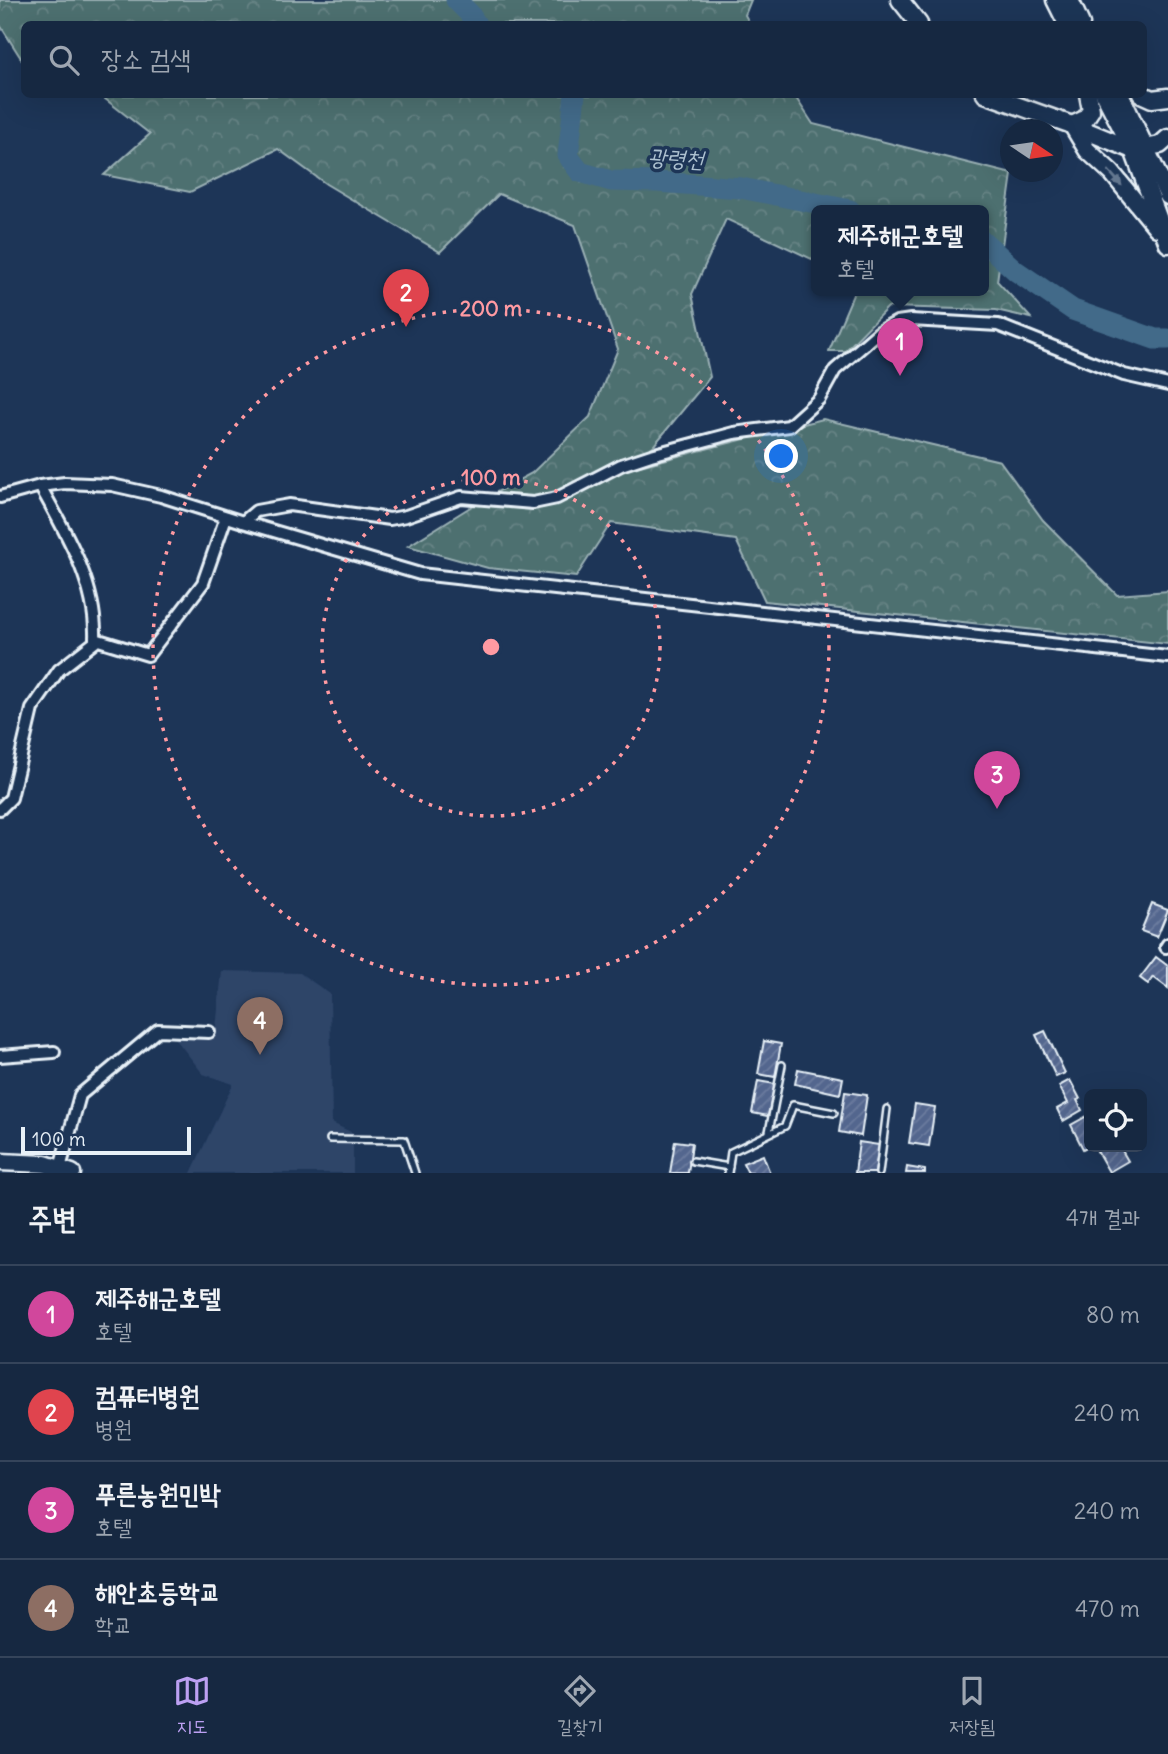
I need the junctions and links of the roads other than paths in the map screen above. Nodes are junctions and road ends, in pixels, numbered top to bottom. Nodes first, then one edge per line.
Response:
1 (900, 0) edge
2 (1055, 0) edge
3 (1070, 0) edge
4 (917, 21) edge
5 (1066, 21) edge
6 (1080, 21) edge
7 (1147, 97) edge
8 (1168, 97) edge
9 (996, 98) edge
10 (1088, 98) edge
11 (1107, 98) edge
12 (1121, 98) edge
13 (1072, 125) junction
14 (1168, 138) edge
15 (1140, 149) junction
16 (1168, 195) edge
17 (1167, 242) edge
18 (1168, 385) edge
19 (40, 486) junction
20 (0, 497) edge
21 (226, 517) junction
22 (243, 523) junction
23 (96, 639) junction
24 (1168, 657) edge
25 (0, 809) edge
26 (209, 1032) dead end
27 (54, 1052) dead end
28 (0, 1056) edge
29 (782, 1065) dead end
30 (887, 1108) dead end
31 (834, 1113) dead end
32 (769, 1132) junction
33 (330, 1139) dead end
34 (693, 1161) dead end
35 (0, 1162) edge
36 (66, 1170) edge
37 (728, 1170) edge
38 (415, 1173) edge
39 (879, 1173) edge

1 - 4 main road
2 - 5 main road
3 - 6 main road
7 - 8 main road
9 - 13 main road
10 - 13 main road
11 - 15 main road
12 - 15 main road
13 - 15 main road
13 -> 17 main road
14 - 15 main road
15 - 16 main road
15 - 17 main road
18 - 22 street
19 - 20 street
19 - 21 street
19 - 23 street
21 - 22 street
21 - 23 street
22 - 24 street
23 - 25 street
26 - 36 street
27 - 28 street
29 - 32 lane
30 - 39 lane
31 - 32 lane
32 - 37 lane
33 - 38 lane
34 - 37 lane
35 - 36 main road

